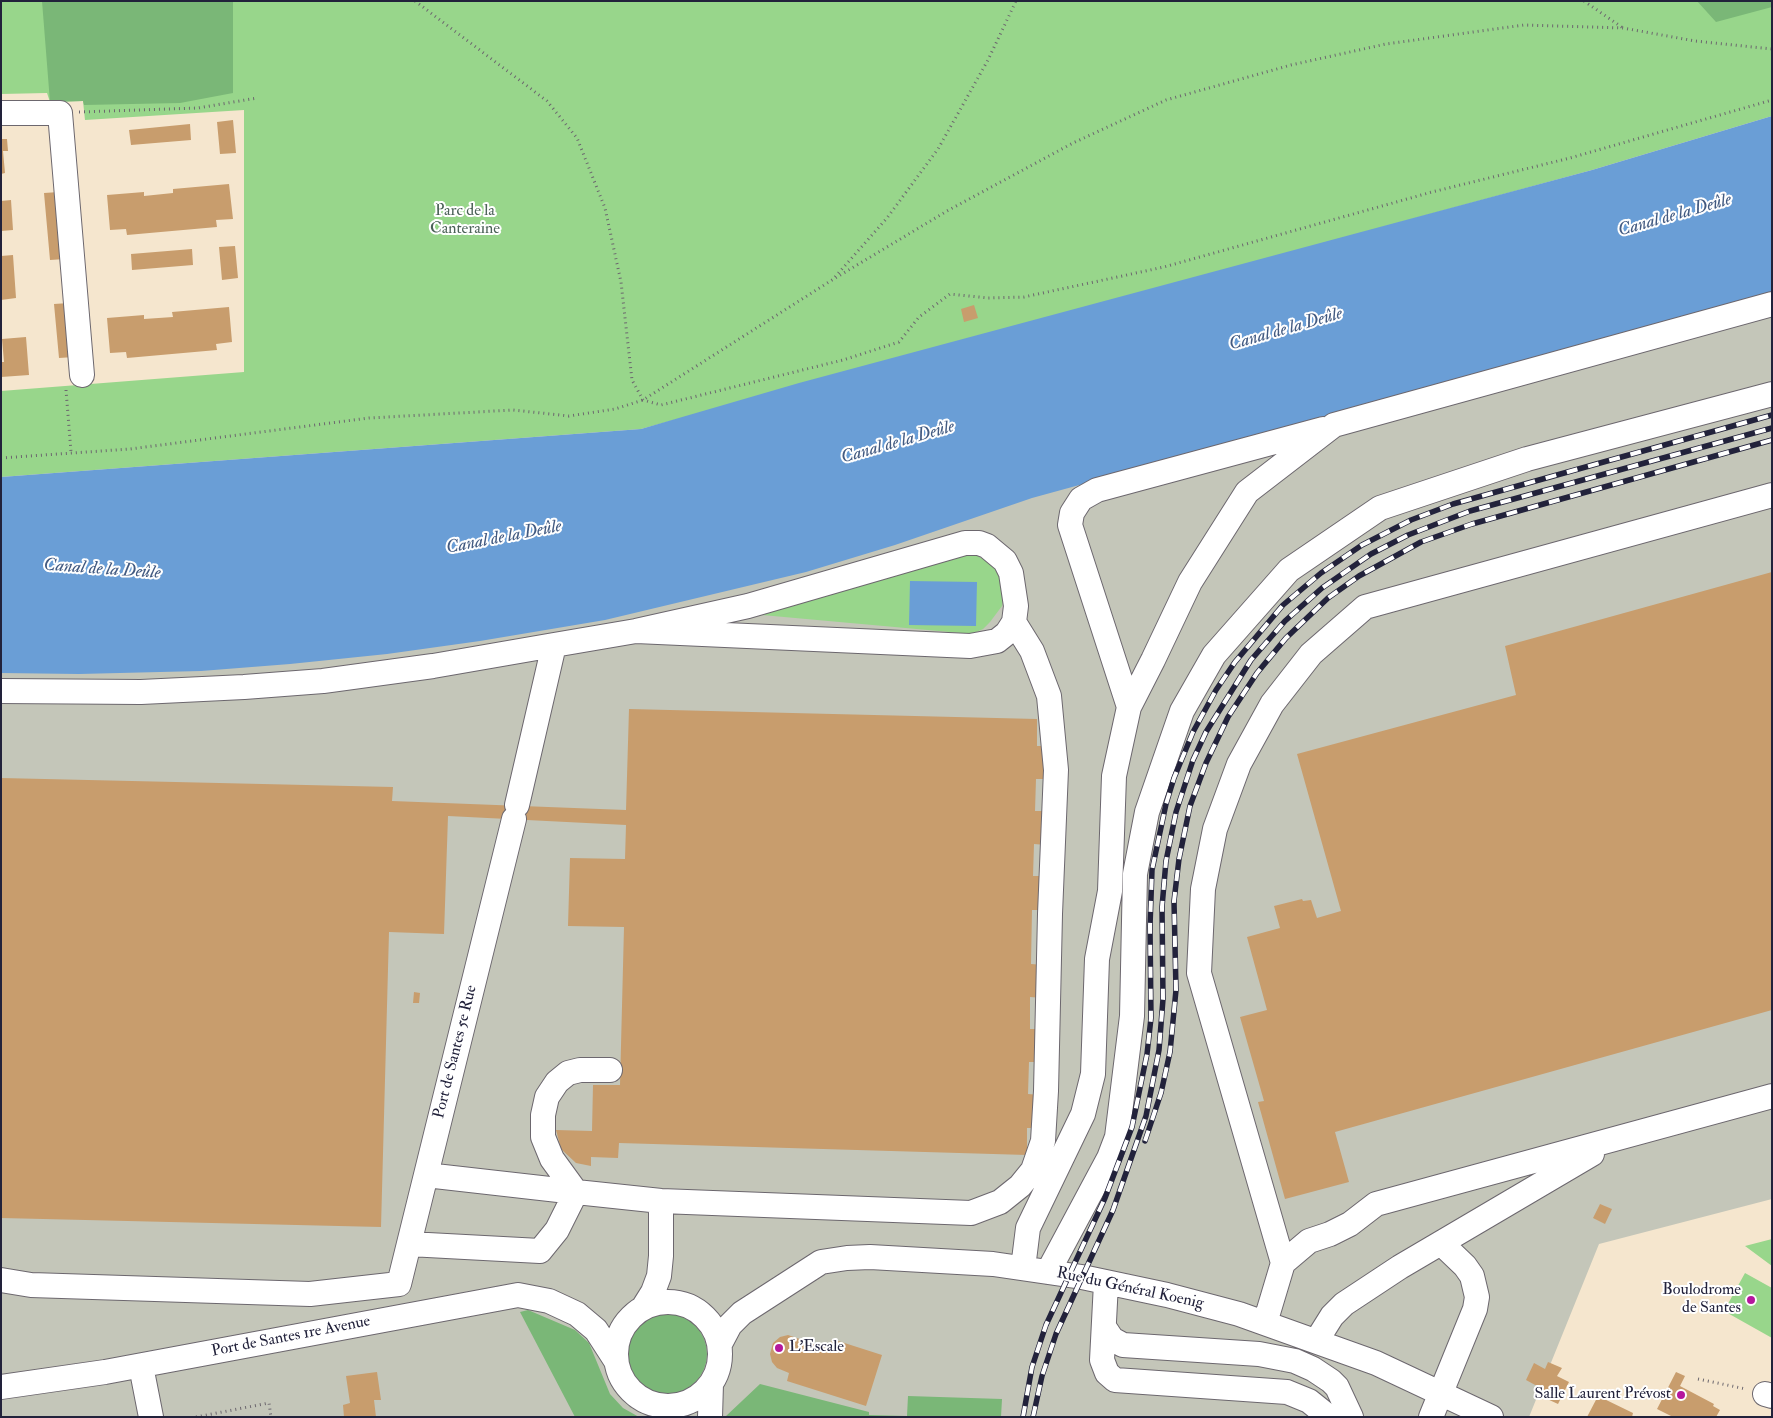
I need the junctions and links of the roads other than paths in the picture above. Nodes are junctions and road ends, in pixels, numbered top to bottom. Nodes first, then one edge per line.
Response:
1 (1, 113) edge
2 (1772, 304) edge
3 (74, 383) road end
4 (1772, 394) edge
5 (1334, 426) junction
6 (1772, 494) edge
7 (1014, 622) junction
8 (636, 631) junction
9 (554, 645) junction
10 (1, 691) edge
11 (1129, 707) junction
12 (610, 1070) dead end
13 (1772, 1096) edge
14 (1619, 1138) junction
15 (426, 1175) junction
16 (576, 1192) junction
17 (661, 1201) junction
18 (1441, 1243) junction
19 (409, 1244) junction
20 (661, 1256) junction
21 (1283, 1263) junction
22 (1023, 1268) junction
23 (1048, 1272) junction
24 (1, 1280) edge
25 (1106, 1283) junction
26 (31, 1285) junction
27 (1, 1292) edge
28 (759, 1301) junction
29 (692, 1309) junction
30 (638, 1312) junction
31 (577, 1314) junction
32 (1266, 1323) junction
33 (1104, 1327) junction
34 (1317, 1340) junction
35 (720, 1344) junction
36 (616, 1361) junction
37 (141, 1366) junction
38 (711, 1384) junction
39 (1, 1387) edge
40 (1442, 1392) junction
41 (671, 1406) junction
42 (151, 1417) edge
43 (695, 1417) edge
44 (710, 1417) edge
45 (1329, 1417) edge
46 (1351, 1417) edge
47 (1431, 1417) edge
48 (1491, 1417) edge

1 - 3 street
2 - 5 street
4 - 23 street
5 - 11 street
5 - 11 street
6 - 21 street
7 - 8 street
7 - 8 street
7 - 17 street
8 - 9 street
9 - 10 street
9 - 15 street, Port de Santes 5e Rue
11 - 22 street
12 - 16 street
13 - 14 street
14 - 18 street
14 - 21 street
15 - 16 street
15 - 19 street, Port de Santes 5e Rue
16 - 17 street
16 - 19 street
17 - 20 street
18 - 34 street
18 - 40 street
19 - 26 street, Port de Santes 5e Rue
20 - 29 street
20 - 30 street
21 - 32 street
22 - 23 street, Rue du Général Koenig
22 - 28 street, Rue du Général Koenig
23 - 25 street, Rue du Général Koenig
24 - 26 street
25 - 32 street, Rue du Général Koenig
25 - 33 street
26 - 27 street
28 - 29 street, Rue du Général Koenig
28 - 35 street, Rue du Général Koenig
29 - 30 street
29 - 35 street
30 - 31 street, Port de Santes 1re Avenue
30 - 36 street
31 - 36 street, Port de Santes 1re Avenue
31 - 37 street, Port de Santes 1re Avenue
32 - 34 street, Rue du Général Koenig
33 - 45 street
33 - 46 street
34 - 40 street, Rue du Général Koenig
35 - 38 street
36 - 41 street
37 - 39 street, Port de Santes 1re Avenue
37 - 42 street
38 - 41 street
38 - 44 street
40 - 47 street
40 - 48 street, Rue du Général Koenig
41 - 43 street

